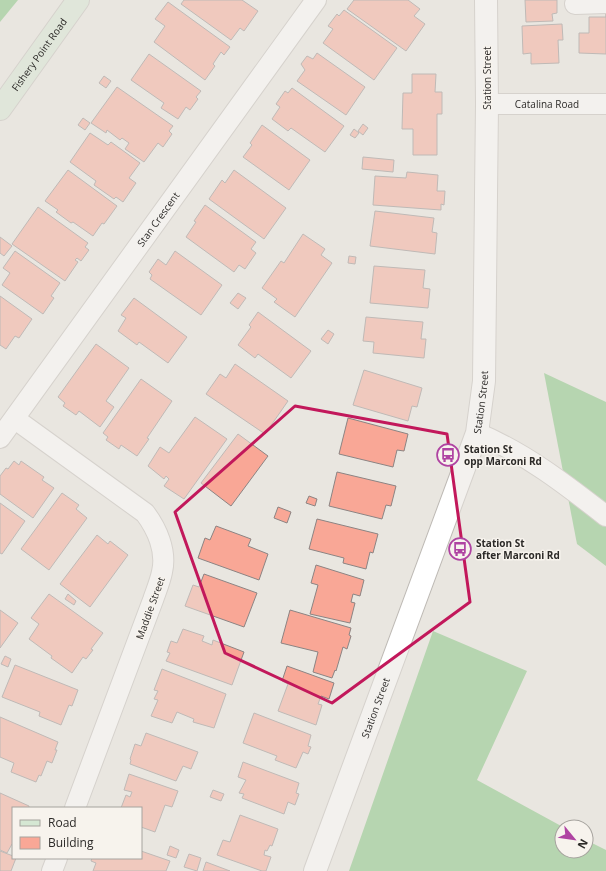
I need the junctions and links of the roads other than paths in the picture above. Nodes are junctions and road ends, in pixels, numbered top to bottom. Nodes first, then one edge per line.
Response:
1 (78, 0) edge
2 (316, 0) edge
3 (486, 0) edge
4 (606, 3) edge
5 (575, 8) edge
6 (487, 104) junction
7 (606, 104) edge
8 (0, 109) edge
9 (15, 419) junction
10 (477, 433) junction
11 (0, 438) edge
12 (606, 516) edge
13 (75, 807) edge
14 (57, 859) edge
15 (52, 871) edge
16 (315, 871) edge

1 - 8 main road, Fishery Point Road
2 - 9 street, Stan Crescent
3 - 6 street, Station Street
4 - 5 street
6 - 7 street, Catalina Road
6 - 10 street, Station Street
9 - 11 street, Stan Crescent
9 - 13 street, Maddie Street
10 - 12 street
10 - 16 street, Station Street
14 - 15 street

